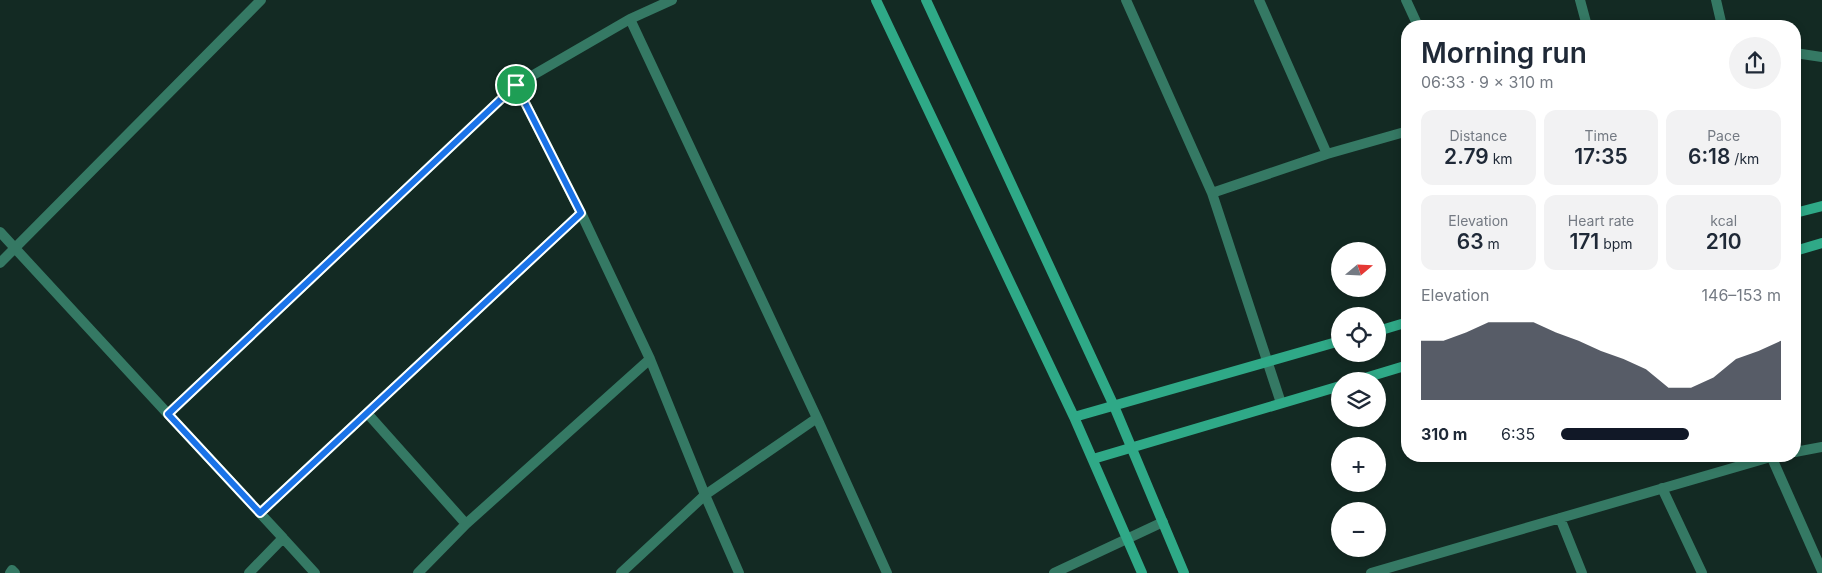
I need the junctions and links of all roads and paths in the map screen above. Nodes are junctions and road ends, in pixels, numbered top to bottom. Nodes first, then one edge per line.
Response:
1 (261, 0) edge
2 (672, 0) edge
3 (876, 0) edge
4 (926, 0) edge
5 (1126, 0) edge
6 (1259, 0) edge
7 (1406, 0) edge
8 (1580, 0) edge
9 (1716, 0) edge
10 (630, 19) junction
11 (1415, 20) edge
12 (1585, 20) edge
13 (1721, 20) edge
14 (1801, 54) edge
15 (1822, 57) edge
16 (516, 85) junction
17 (1401, 133) edge
18 (1327, 154) junction
19 (1212, 193) junction
20 (1822, 206) edge
21 (1801, 211) edge
22 (581, 213) junction
23 (0, 232) edge
24 (1822, 243) edge
25 (14, 248) junction
26 (1801, 248) edge
27 (0, 262) edge
28 (1401, 324) edge
29 (1386, 329) edge
30 (1331, 344) edge
31 (650, 359) junction
32 (1267, 362) junction
33 (1401, 367) edge
34 (1385, 372) edge
35 (1331, 389) edge
36 (1281, 404) junction
37 (1114, 406) junction
38 (368, 413) junction
39 (168, 414) junction
40 (1074, 417) junction
41 (817, 418) junction
42 (1132, 447) junction
43 (1822, 447) edge
44 (1801, 451) edge
45 (1094, 459) junction
46 (1751, 462) edge
47 (1775, 462) edge
48 (1662, 488) junction
49 (705, 495) junction
50 (260, 513) junction
51 (1560, 518) junction
52 (1163, 522) junction
53 (466, 524) junction
54 (283, 538) junction
55 (1127, 538) junction
56 (1822, 571) edge
57 (10, 573) edge
58 (15, 573) edge
59 (249, 573) edge
60 (315, 573) edge
61 (418, 573) edge
62 (621, 573) edge
63 (739, 573) edge
64 (887, 573) edge
65 (1054, 573) edge
66 (1142, 573) edge
67 (1184, 573) edge
68 (1371, 573) edge
69 (1582, 573) edge
70 (1702, 573) edge

1 - 25 street
2 - 10 street
3 - 40 street
4 - 37 street
5 - 19 street
6 - 18 street
7 - 11 street
8 - 12 street
9 - 13 street
10 - 16 street
10 - 41 street
14 - 15 street
16 - 22 street
16 - 39 street
17 - 18 street
18 - 19 street
19 - 32 street
20 - 21 street
22 - 31 street
22 - 38 street
23 - 25 street
24 - 26 street
25 - 27 street
25 - 39 street
28 - 29 street
30 - 32 street
31 - 49 street
31 - 53 street
32 - 36 street
32 - 37 street
33 - 34 street
35 - 36 street
36 - 42 street
37 - 40 street
37 - 42 street
38 - 50 street
38 - 53 street
39 - 50 street
40 - 45 street
41 - 49 street
41 - 64 street
42 - 45 street
42 - 52 street
43 - 44 street
45 - 55 street
46 - 48 street
47 - 56 street
48 - 51 street
48 - 70 street
49 - 62 street
49 - 63 street
50 - 54 street
51 - 68 street
51 - 69 street
52 - 55 street
52 - 67 street
53 - 61 street
54 - 59 street
54 - 60 street
55 - 65 street
55 - 66 street
57 - 58 street

